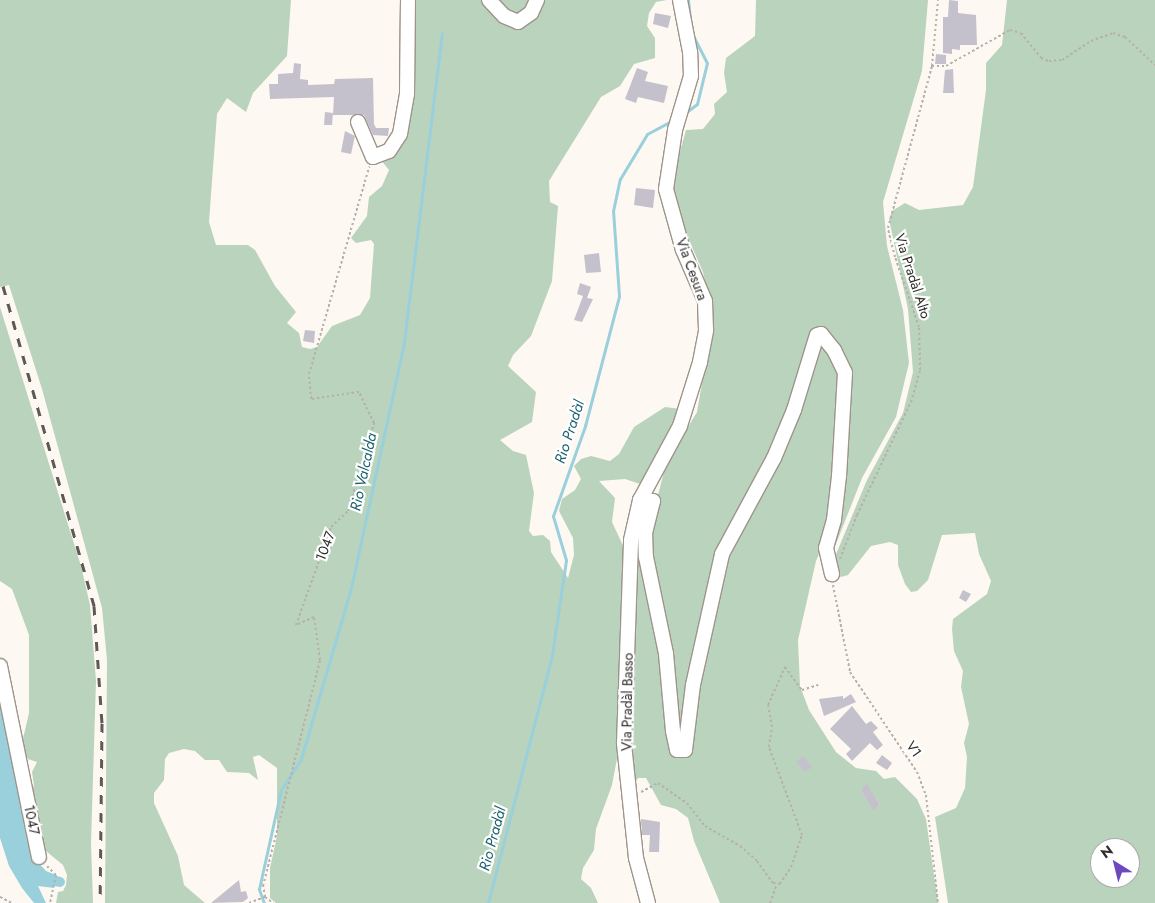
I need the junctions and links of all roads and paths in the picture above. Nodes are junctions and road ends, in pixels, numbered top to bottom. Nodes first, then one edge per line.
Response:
1 (408, 0) edge
2 (490, 0) edge
3 (537, 0) edge
4 (680, 0) edge
5 (938, 0) edge
6 (1155, 65) edge
7 (932, 66) junction
8 (358, 122) dead end
9 (373, 157) junction
10 (640, 500) junction
11 (832, 574) junction
12 (0, 666) edge
13 (818, 685) dead end
14 (638, 795) dead end
15 (39, 857) dead end
16 (56, 875) dead end
17 (777, 884) junction
18 (0, 897) edge
19 (265, 897) junction
20 (12, 903) edge
21 (50, 903) edge
22 (249, 903) edge
23 (273, 903) edge
24 (648, 903) edge
25 (770, 903) edge
26 (938, 903) edge

1 - 9 street
2 - 3 street
4 - 10 street, Via Cesura
5 - 7 path, Via Pradàl Alto
6 - 7 path
7 - 11 path, Via Pradàl Alto
8 - 9 street
9 - 19 path, 1047 / 1047
10 - 11 street
10 - 24 street, Via Pradàl Basso
11 - 26 path, V1
12 - 15 street, 1047
13 - 17 path
14 - 17 path
16 - 21 path
17 - 25 path
18 - 20 path
19 - 22 path
19 - 23 path

